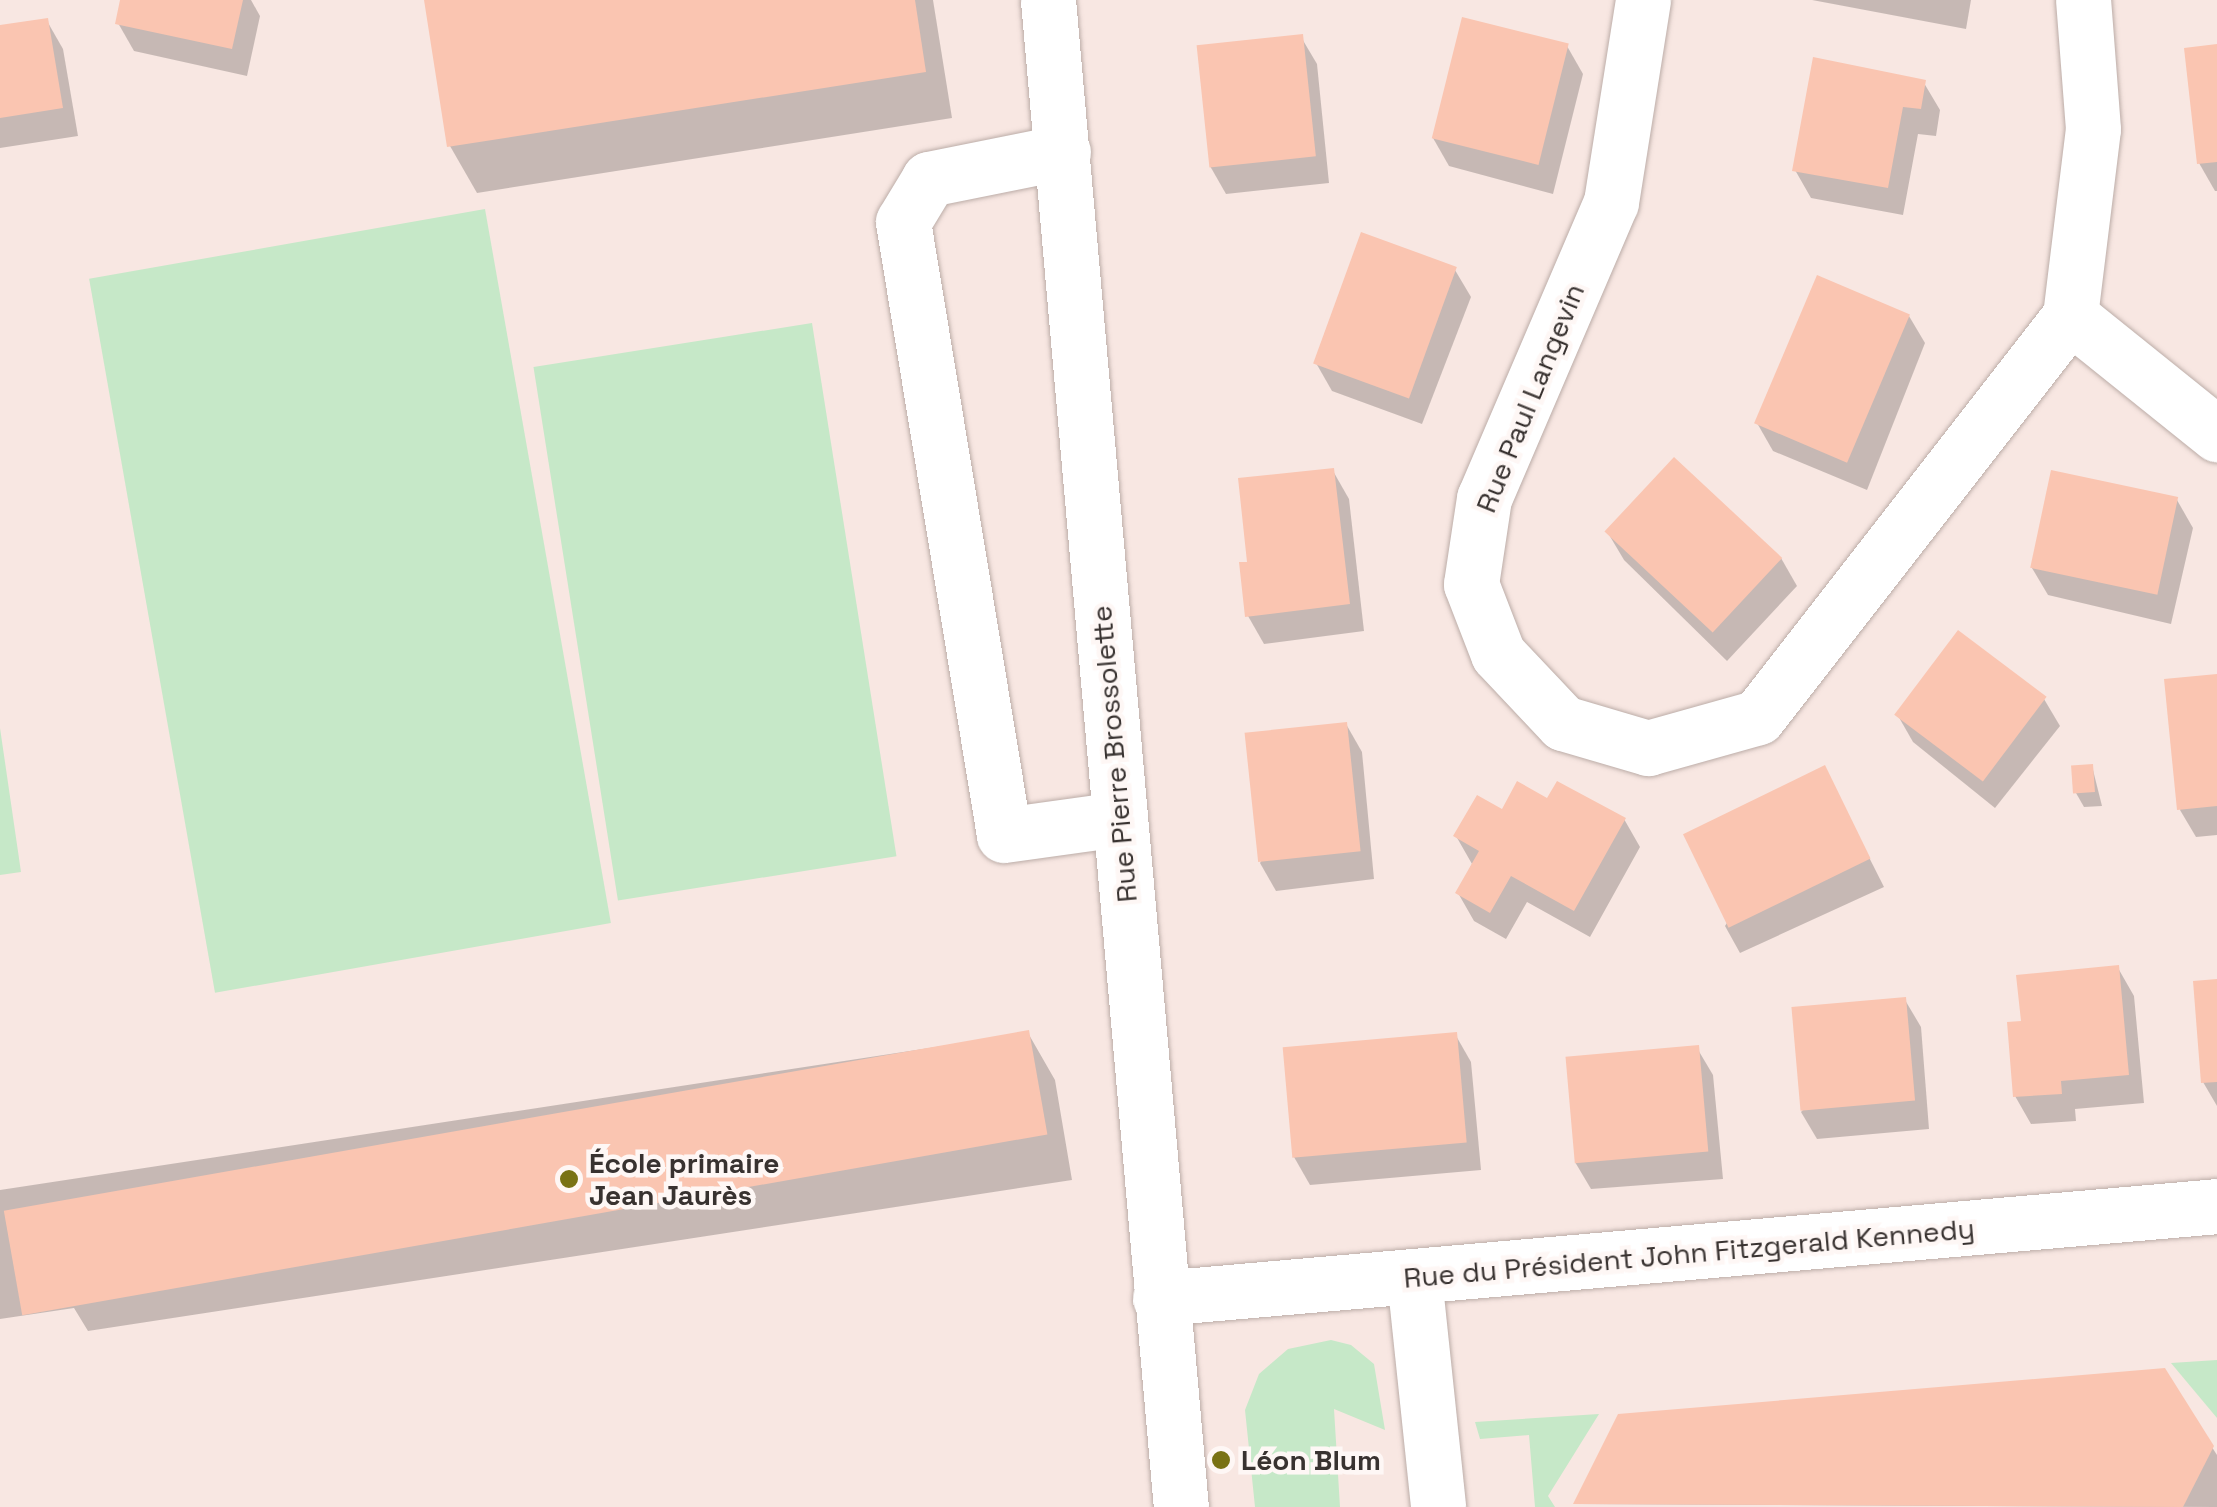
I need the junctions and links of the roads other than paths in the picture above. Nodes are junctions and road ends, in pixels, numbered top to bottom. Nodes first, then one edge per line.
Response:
1 (1048, 0) edge
2 (1643, 0) edge
3 (2083, 0) edge
4 (1063, 152) junction
5 (2070, 316) junction
6 (2217, 434) edge
7 (1119, 819) junction
8 (2217, 1206) edge
9 (1414, 1277) junction
10 (1160, 1298) junction
11 (1181, 1507) edge
12 (1438, 1507) edge

1 - 4 street, Rue Pierre Brossolette
2 - 5 street, Rue Paul Langevin
3 - 5 street
4 - 7 street, Rue Pierre Brossolette
4 - 7 street
5 - 6 street
7 - 10 street, Rue Pierre Brossolette
8 - 9 street, Rue du Président John Fitzgerald Kennedy
9 - 10 street, Rue du Président John Fitzgerald Kennedy
9 - 12 street
10 - 11 street, Rue Pierre Brossolette

